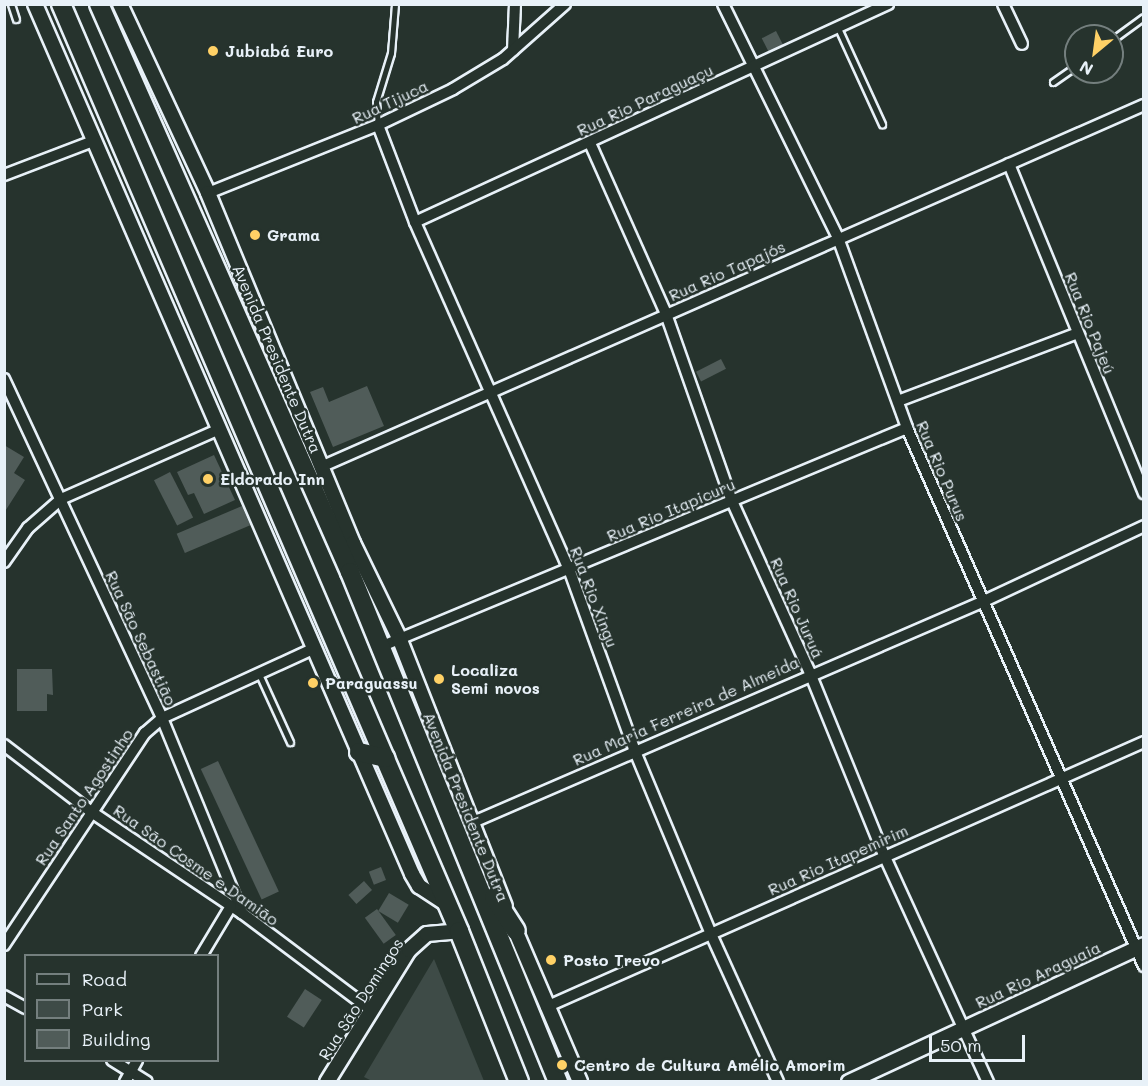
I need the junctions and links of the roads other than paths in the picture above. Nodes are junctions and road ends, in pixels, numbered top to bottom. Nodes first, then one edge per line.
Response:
1 (11, 4) edge
2 (35, 4) edge
3 (61, 4) edge
4 (99, 4) edge
5 (120, 4) edge
6 (395, 4) edge
7 (515, 4) edge
8 (565, 4) edge
9 (723, 4) edge
10 (888, 4) edge
11 (1003, 4) edge
12 (1143, 17) edge
13 (16, 19) dead end
14 (838, 28) junction
15 (1124, 31) edge
16 (1022, 44) dead end
17 (513, 50) junction
18 (752, 66) junction
19 (1064, 74) edge
20 (1053, 82) dead end
21 (1143, 105) edge
22 (882, 124) dead end
23 (378, 125) junction
24 (93, 141) junction
25 (590, 143) junction
26 (1009, 164) junction
27 (4, 176) edge
28 (208, 193) junction
29 (415, 222) junction
30 (838, 238) junction
31 (232, 255) junction
32 (214, 263) junction
33 (666, 314) junction
34 (1078, 333) junction
35 (4, 379) edge
36 (491, 395) junction
37 (898, 401) junction
38 (907, 428) junction
39 (220, 429) junction
40 (323, 466) junction
41 (1143, 493) edge
42 (61, 499) junction
43 (732, 501) junction
44 (1143, 526) edge
45 (353, 543) junction
46 (6, 556) edge
47 (569, 568) junction
48 (350, 572) junction
49 (982, 602) junction
50 (400, 640) junction
51 (380, 647) junction
52 (313, 649) junction
53 (810, 673) junction
54 (259, 674) junction
55 (162, 718) junction
56 (290, 742) dead end
57 (1143, 742) edge
58 (4, 745) edge
59 (634, 749) junction
60 (359, 752) junction
61 (385, 758) junction
62 (1062, 779) junction
63 (90, 811) junction
64 (471, 823) junction
65 (884, 855) junction
66 (471, 864) junction
67 (448, 905) junction
68 (231, 906) junction
69 (242, 913) junction
70 (459, 931) junction
71 (516, 931) junction
72 (711, 934) junction
73 (4, 945) edge
74 (1140, 946) edge
75 (202, 954) edge
76 (1143, 966) edge
77 (4, 996) edge
78 (24, 1007) edge
79 (546, 1007) junction
80 (371, 1010) junction
81 (966, 1027) junction
82 (565, 1048) junction
83 (547, 1054) junction
84 (115, 1062) edge
85 (136, 1062) edge
86 (131, 1071) junction
87 (125, 1082) edge
88 (147, 1082) edge
89 (327, 1082) edge
90 (519, 1082) edge
91 (558, 1082) edge
92 (580, 1082) edge
93 (778, 1082) edge
94 (849, 1082) edge
95 (988, 1082) edge

1 - 13 lane
2 - 24 street
3 - 61 highway
4 - 32 highway, Avenida Presidente Dutra
5 - 28 street, Avenida Presidente Dutra
6 - 23 lane
7 - 17 street
8 - 17 street, Rua Tijuca
9 - 18 street, Rua Rio Purus
10 - 14 street, Rua Rio Paraguaçu
11 - 16 street
12 - 15 lane
14 - 18 street, Rua Rio Paraguaçu
14 - 22 lane
17 - 23 street, Rua Tijuca
18 - 25 street, Rua Rio Paraguaçu
18 - 30 street, Rua Rio Purus
19 - 20 lane
21 - 26 street, Rua Rio Tapajós
23 - 28 street, Rua Tijuca
23 - 29 street, Rua Rio Xingu
24 - 27 street
24 - 39 street
25 - 29 street, Rua Rio Paraguaçu
25 - 33 street, Rua Rio Juruá
26 - 30 street, Rua Rio Tapajós
26 - 34 street, Rua Rio Pajeú
28 - 31 street, Avenida Presidente Dutra
29 - 36 street, Rua Rio Xingu
30 - 33 street, Rua Rio Tapajós
30 - 37 street, Rua Rio Purus
31 - 32 lane
31 - 40 street, Avenida Presidente Dutra
32 - 48 highway, Avenida Presidente Dutra
33 - 36 street, Rua Rio Tapajós
33 - 43 street, Rua Rio Juruá
34 - 37 street
34 - 41 street, Rua Rio Pajeú
35 - 42 street, Rua São Sebastião
36 - 40 street, Rua Rio Tapajós
36 - 47 street, Rua Rio Xingu
37 - 38 street, Rua Rio Purus
38 - 43 street, Rua Rio Itapicuru
38 - 49 street, Rua Rio Purus
39 - 42 street
39 - 52 street
40 - 45 street, Avenida Presidente Dutra
42 - 46 street
42 - 55 street, Rua São Sebastião
43 - 47 street, Rua Rio Itapicuru
43 - 53 street, Rua Rio Juruá
44 - 49 street, Rua Maria Ferreira de Almeida
45 - 48 highway
45 - 50 street, Avenida Presidente Dutra
47 - 50 street, Rua Rio Itapicuru
47 - 59 street, Rua Rio Xingu
48 - 51 highway, Avenida Presidente Dutra
49 - 53 street, Rua Maria Ferreira de Almeida
49 - 62 street, Rua Rio Purus
50 - 51 street, Rua Rio Itapicuru
50 - 64 street, Avenida Presidente Dutra
51 - 66 highway, Avenida Presidente Dutra
52 - 54 street, Rua Santo Agostinho
52 - 60 street
53 - 59 street, Rua Maria Ferreira de Almeida
53 - 65 street, Rua Rio Juruá
54 - 55 street, Rua Santo Agostinho
54 - 56 lane
55 - 63 street, Rua Santo Agostinho
55 - 69 street, Rua São Sebastião
57 - 62 street, Rua Rio Itapemirim
58 - 63 street, Rua São Cosme e Damião
59 - 64 street, Rua Maria Ferreira de Almeida
59 - 72 street, Rua Rio Xingu
60 - 61 highway
60 - 67 street
61 - 67 highway
62 - 65 street, Rua Rio Itapemirim
62 - 74 street, Rua Rio Purus
63 - 68 street, Rua São Cosme e Damião
63 - 73 street, Rua Santo Agostinho
64 - 71 street, Avenida Presidente Dutra
65 - 72 street, Rua Rio Itapemirim
65 - 81 street, Rua Rio Juruá
66 - 71 highway
66 - 83 highway, Avenida Presidente Dutra
67 - 70 highway
68 - 69 street, Rua São Cosme e Damião
68 - 75 street
69 - 80 street, Rua São Cosme e Damião
70 - 80 street, Rua São Domingos
70 - 90 highway
71 - 79 street, Avenida Presidente Dutra
72 - 79 street, Rua Rio Itapemirim
72 - 93 street, Rua Rio Xingu
74 - 76 street, Rua Rio Purus
74 - 81 street, Rua Rio Araguaia
77 - 78 street
79 - 82 street, Avenida Presidente Dutra
80 - 89 street, Rua São Domingos
81 - 94 street, Rua Rio Araguaia
81 - 95 street, Rua Rio Juruá
82 - 83 street
82 - 92 street, Avenida Presidente Dutra
83 - 91 highway, Avenida Presidente Dutra
84 - 86 street
85 - 86 street
86 - 87 street
86 - 88 street

